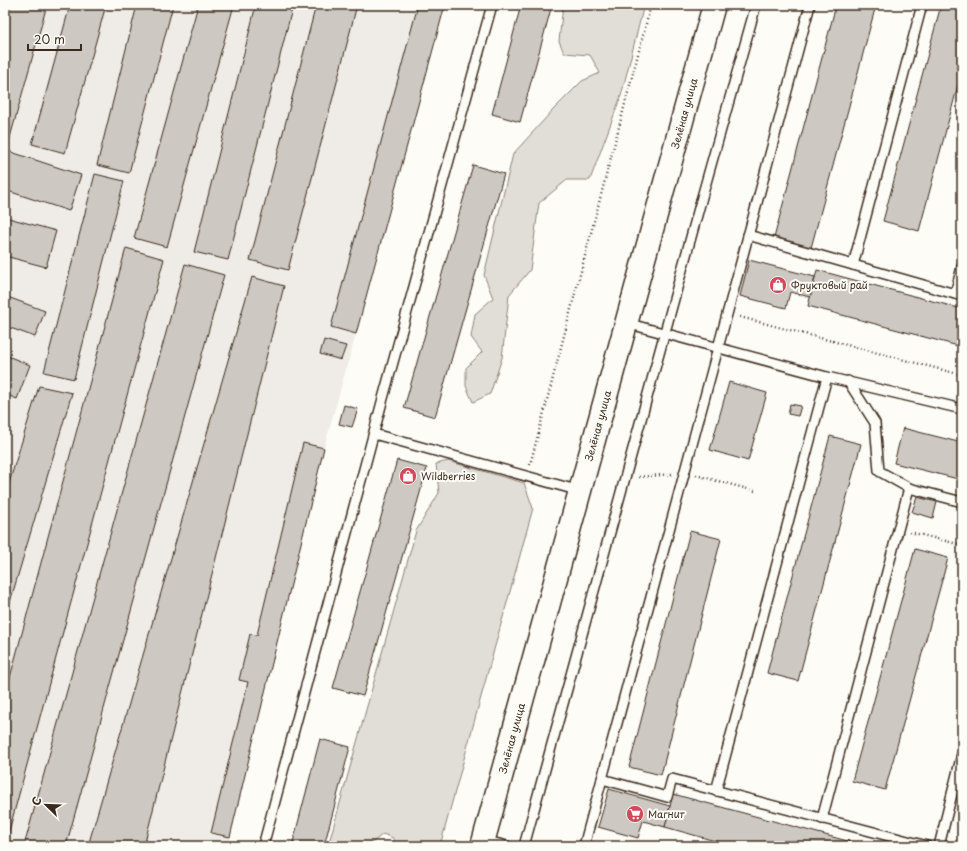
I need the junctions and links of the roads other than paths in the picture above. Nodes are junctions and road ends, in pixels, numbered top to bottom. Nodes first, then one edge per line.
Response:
1 (492, 5) edge
2 (714, 5) edge
3 (756, 5) edge
4 (810, 5) edge
5 (922, 5) edge
6 (748, 235) junction
7 (853, 265) junction
8 (962, 266) edge
9 (958, 295) edge
10 (626, 323) junction
11 (664, 334) junction
12 (718, 348) junction
13 (827, 377) junction
14 (848, 381) junction
15 (962, 409) edge
16 (374, 434) junction
17 (909, 488) junction
18 (580, 491) junction
19 (962, 502) edge
20 (962, 754) edge
21 (602, 779) junction
22 (716, 791) junction
23 (822, 818) junction
24 (483, 843) edge
25 (263, 846) edge
26 (506, 846) edge
27 (524, 846) edge
28 (584, 846) edge
29 (927, 846) edge
30 (939, 846) edge

1 - 16 lane
2 - 10 main road, Зелёная улица
3 - 11 lane
4 - 6 lane
5 - 7 lane
6 - 7 lane
6 - 12 lane
7 - 9 lane
8 - 9 lane
10 - 11 lane
10 - 18 main road, Зелёная улица
11 - 12 lane
11 - 27 lane
12 - 13 lane
12 - 21 lane
13 - 14 lane
13 - 22 lane
14 - 15 lane
14 - 17 lane
16 - 18 lane
16 - 25 lane
17 - 19 lane
17 - 23 lane
18 - 24 main road, Зелёная улица
20 - 30 lane
21 - 22 lane
21 - 28 lane
22 - 23 lane
23 - 29 lane
24 - 26 lane

